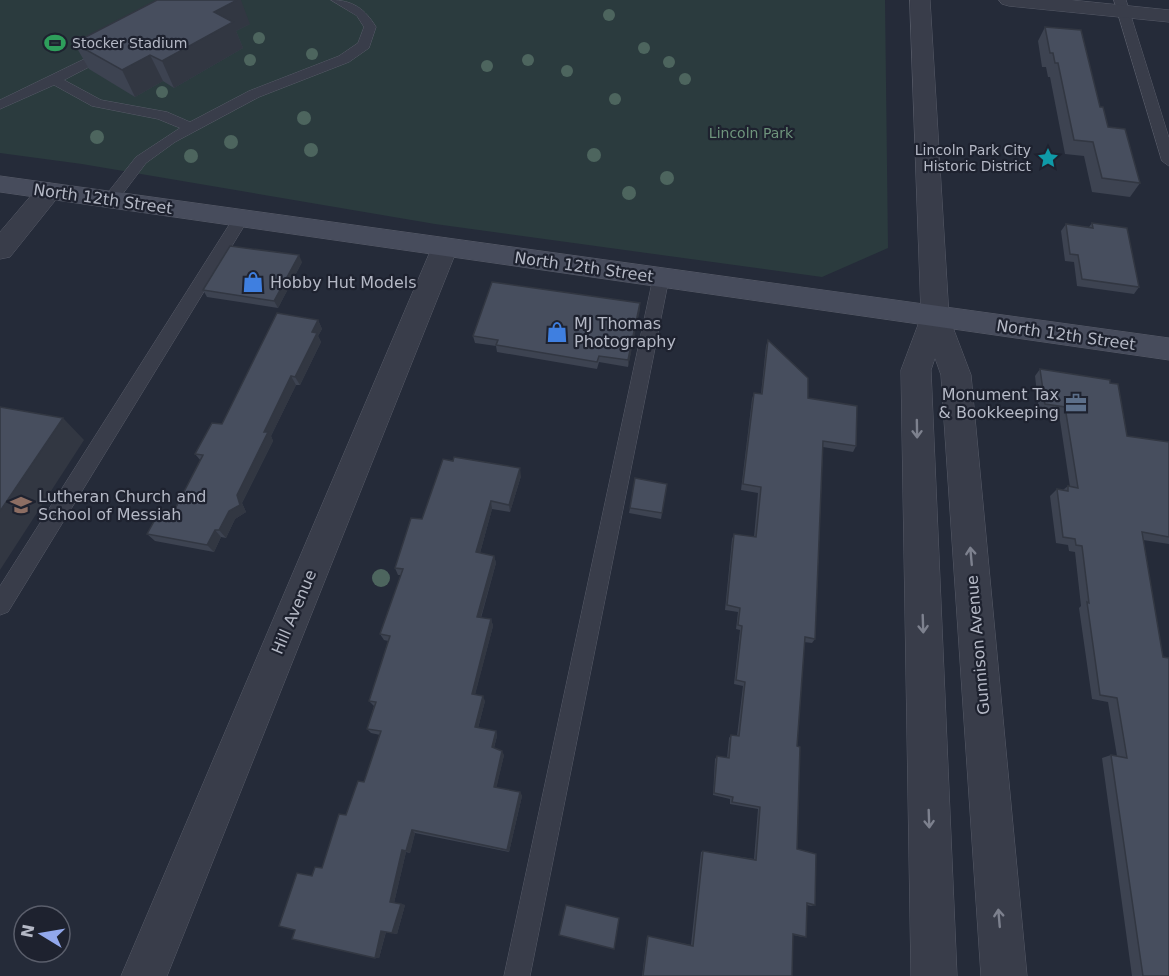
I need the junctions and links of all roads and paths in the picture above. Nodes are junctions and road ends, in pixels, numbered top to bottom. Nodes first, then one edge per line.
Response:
1 (337, 0) edge
2 (920, 0) edge
3 (1009, 0) edge
4 (1122, 6) edge
5 (1169, 16) edge
6 (116, 47) edge
7 (54, 80) junction
8 (0, 105) edge
9 (189, 127) junction
10 (1169, 161) edge
11 (0, 184) edge
12 (49, 191) junction
13 (110, 200) junction
14 (241, 218) junction
15 (445, 247) junction
16 (0, 250) edge
17 (661, 278) junction
18 (935, 317) junction
19 (1169, 349) edge
20 (0, 605) edge
21 (144, 976) edge
22 (518, 976) edge
23 (934, 976) edge
24 (1004, 976) edge

1 - 9 lane
2 - 18 street, Gunnison Avenue
3 - 4 street
4 - 5 street
4 - 10 lane
6 - 7 lane
7 - 8 lane
7 - 9 lane
9 - 13 lane
11 - 12 main road, North 12th Street
12 - 13 main road, North 12th Street
12 - 16 street
13 - 14 main road, North 12th Street
14 - 15 main road, North 12th Street
14 - 20 lane
15 - 17 main road, North 12th Street
15 - 21 street, Hill Avenue
17 - 18 main road, North 12th Street
17 - 22 lane
18 - 19 main road, North 12th Street
18 -> 23 street, Gunnison Avenue
24 -> 18 street, Gunnison Avenue

